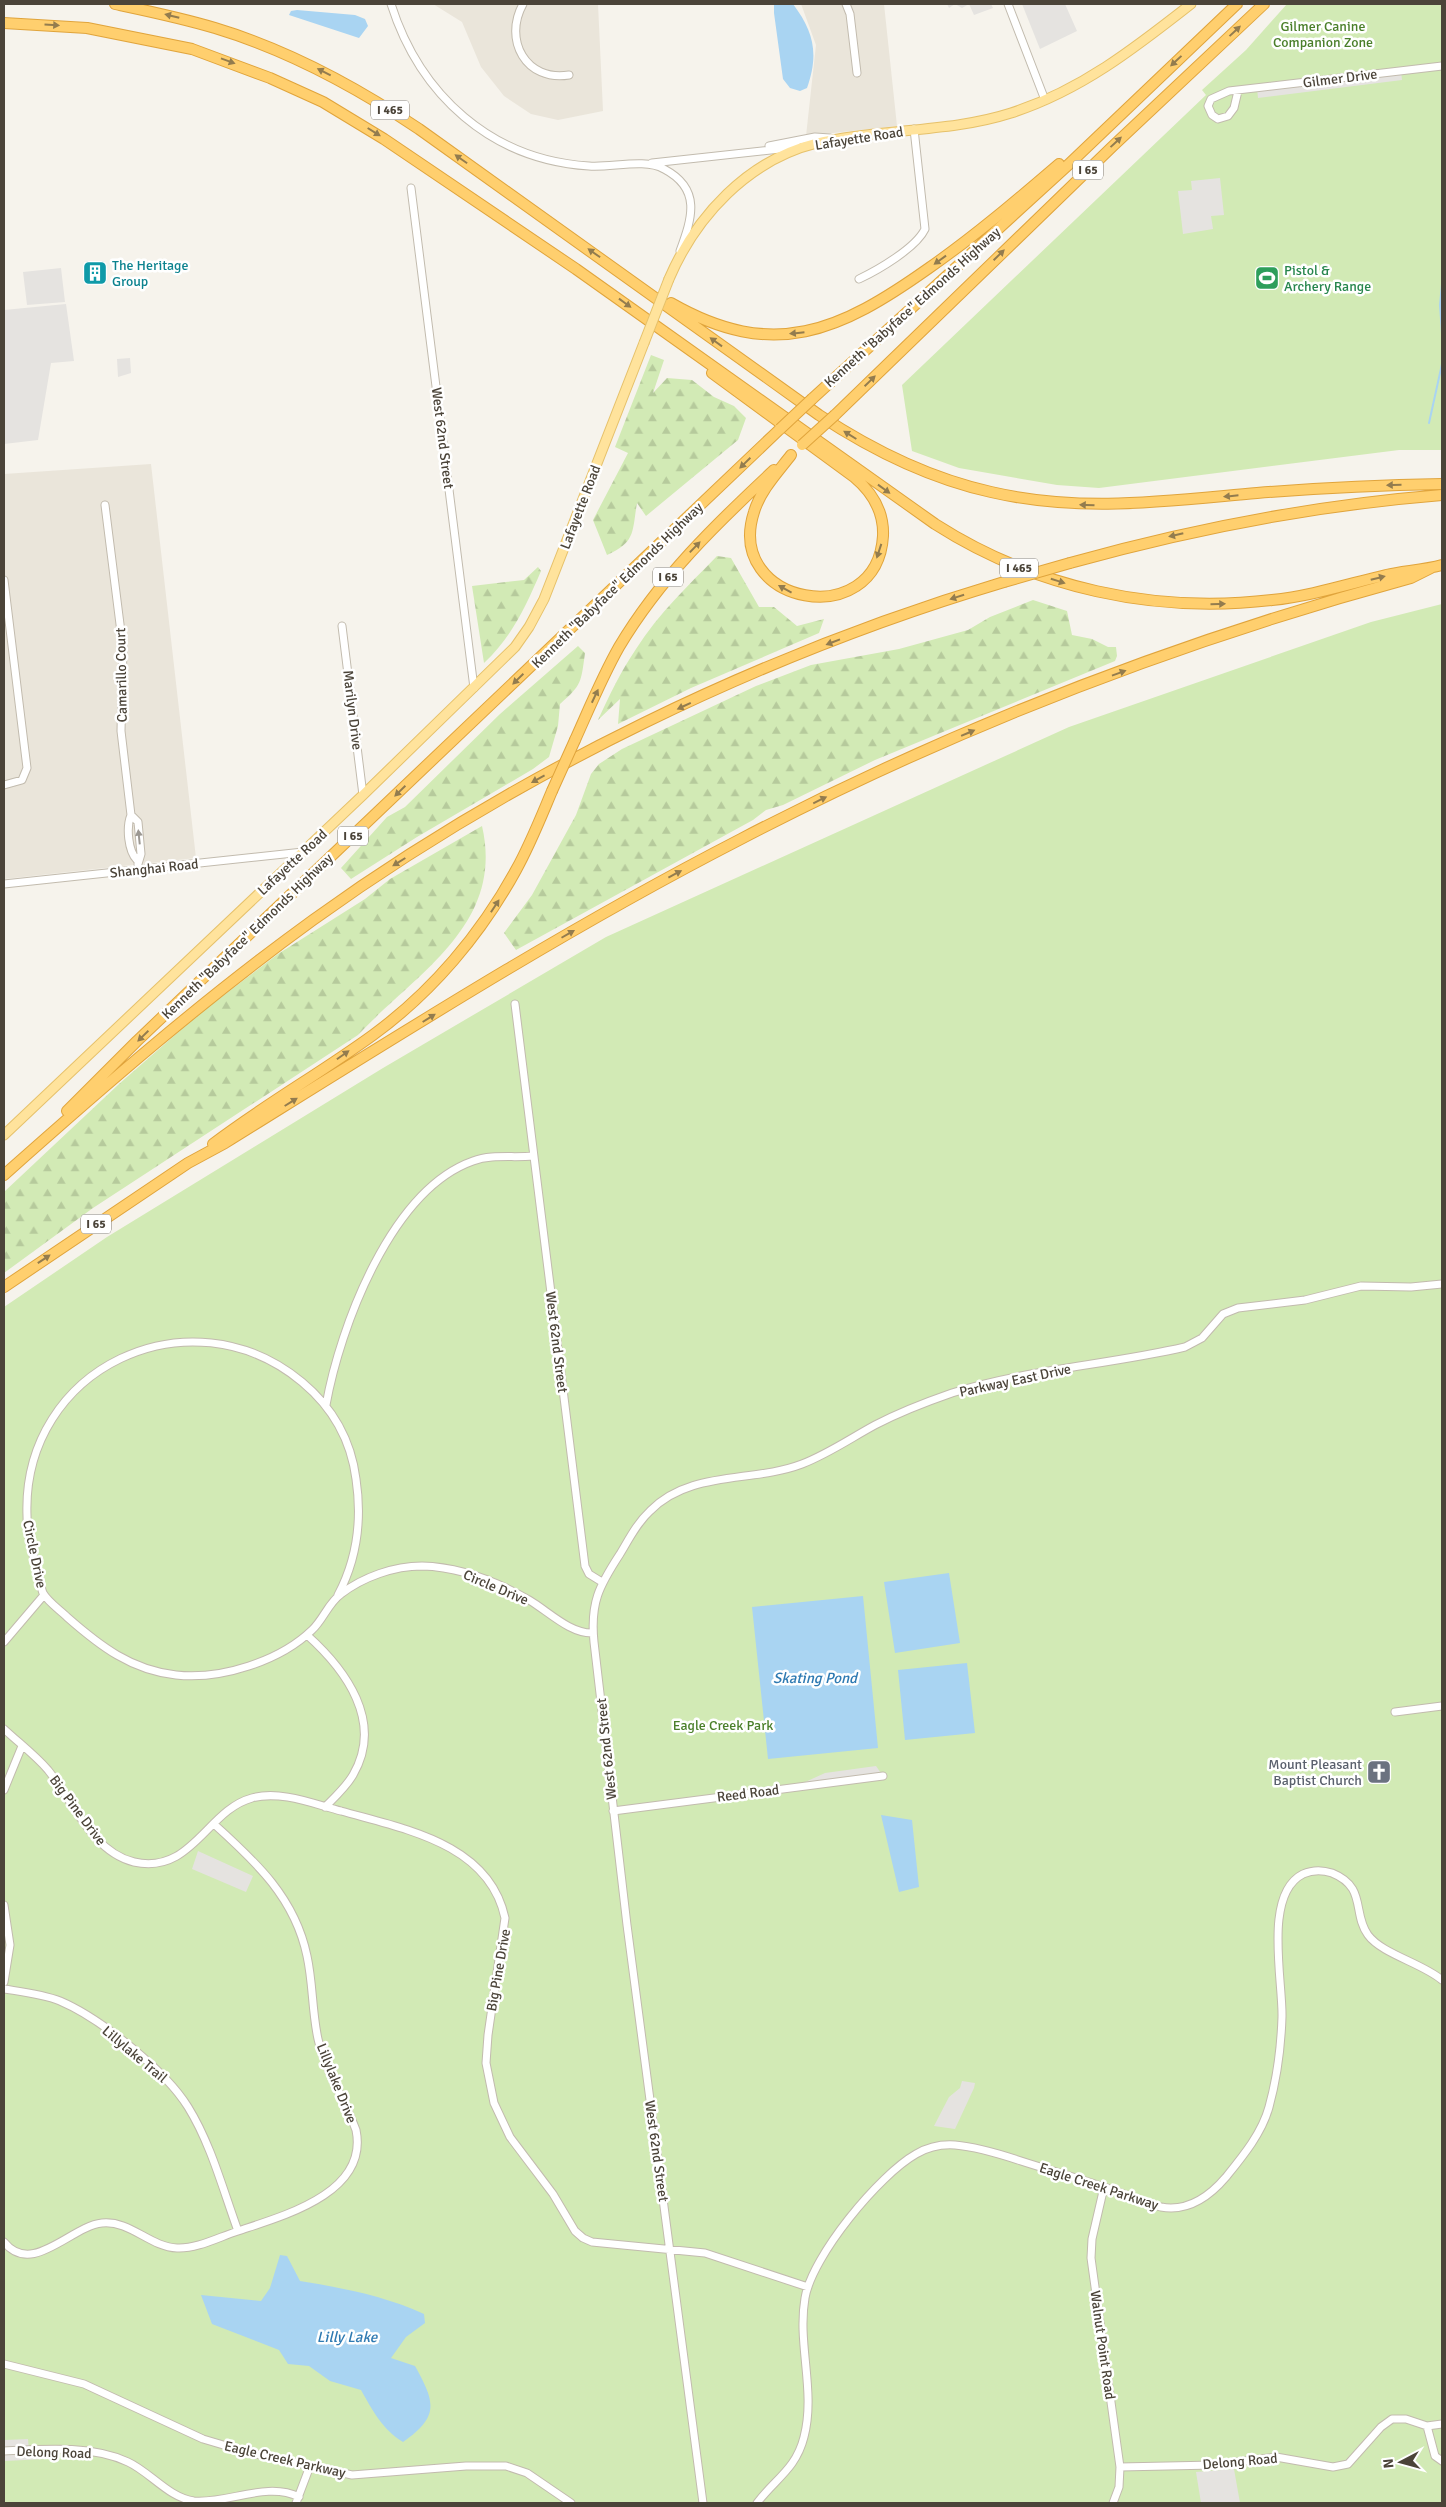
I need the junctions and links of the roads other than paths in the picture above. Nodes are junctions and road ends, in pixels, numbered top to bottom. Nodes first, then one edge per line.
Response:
1 (115, 4) edge
2 (391, 4) edge
3 (523, 4) edge
4 (846, 4) edge
5 (1008, 4) edge
6 (1191, 4) edge
7 (1237, 4) edge
8 (1264, 4) edge
9 (4, 23) edge
10 (1442, 66) edge
11 (857, 73) dead end
12 (569, 76) dead end
13 (1238, 91) junction
14 (1045, 100) junction
15 (914, 130) junction
16 (1101, 131) junction
17 (845, 139) junction
18 (816, 143) junction
19 (739, 152) junction
20 (644, 164) junction
21 (411, 188) dead end
22 (675, 266) junction
23 (859, 279) dead end
24 (633, 282) junction
25 (660, 328) junction
26 (791, 455) junction
27 (1442, 484) edge
28 (1442, 495) edge
29 (105, 505) dead end
30 (1442, 565) edge
31 (1431, 568) junction
32 (4, 580) edge
33 (342, 626) dead end
34 (474, 688) junction
35 (4, 785) edge
36 (363, 795) junction
37 (303, 852) junction
38 (139, 870) junction
39 (4, 884) edge
40 (515, 1004) dead end
41 (4, 1135) edge
42 (533, 1156) junction
43 (188, 1163) junction
44 (4, 1174) edge
45 (1442, 1284) edge
46 (4, 1287) edge
47 (326, 1405) junction
48 (602, 1582) junction
49 (338, 1595) junction
50 (44, 1596) junction
51 (593, 1633) junction
52 (307, 1635) junction
53 (4, 1642) edge
54 (1442, 1706) edge
55 (1395, 1712) dead end
56 (4, 1729) edge
57 (22, 1746) junction
58 (883, 1776) dead end
59 (4, 1790) edge
60 (325, 1807) junction
61 (613, 1810) junction
62 (214, 1825) junction
63 (4, 1905) edge
64 (1442, 1980) edge
65 (4, 1982) edge
66 (4, 1989) edge
67 (1104, 2187) junction
68 (238, 2231) junction
69 (4, 2242) edge
70 (670, 2248) junction
71 (808, 2287) junction
72 (4, 2364) edge
73 (1442, 2424) edge
74 (1427, 2426) junction
75 (4, 2451) edge
76 (1442, 2461) edge
77 (310, 2466) junction
78 (1120, 2467) junction
79 (238, 2500) edge
80 (298, 2500) edge
81 (571, 2503) edge
82 (703, 2503) edge
83 (757, 2503) edge
84 (1113, 2503) edge

24 -> 1 highway, I 465
2 - 20 street
3 - 12 street
4 - 11 street
5 - 14 street
6 - 14 main road, Lafayette Road
7 -> 16 highway, Kenneth "Babyface" Edmonds Highway / I 65
26 -> 8 highway, Kenneth "Babyface" Edmonds Highway / I 65, bridge
9 -> 25 highway, I 465
10 - 13 street, Gilmer Drive
13 - 13 street, Gilmer Drive
14 - 15 main road, Lafayette Road
15 - 17 main road, Lafayette Road
15 - 23 street
16 -> 24 highway
16 -> 44 highway, Kenneth "Babyface" Edmonds Highway / I 65, bridge
17 - 18 main road, Lafayette Road
17 - 19 street
18 - 19 street
18 - 22 main road, Lafayette Road
19 - 20 street
20 - 22 street
21 - 34 street, West 62nd Street
22 - 34 main road, Lafayette Road, bridge
27 -> 24 highway, I 465
25 -> 26 highway
25 -> 31 highway, I 465
43 -> 26 highway, Kenneth "Babyface" Edmonds Highway / I 65, bridge
28 -> 44 highway, bridge
29 - 38 street, Camarillo Court
30 - 31 highway, I 465
43 -> 31 highway
32 - 35 street
33 - 36 street, Marilyn Drive
34 - 36 main road, Lafayette Road
36 - 37 main road, Lafayette Road
37 - 38 street, Shanghai Road
37 - 41 main road, Lafayette Road
38 - 39 street, Shanghai Road
40 - 42 street, West 62nd Street
42 - 47 street
42 - 48 street, West 62nd Street
46 -> 43 highway, I 65
45 - 48 street, Parkway East Drive
47 - 49 street, Circle Drive
47 - 50 street, Circle Drive
48 - 51 street, West 62nd Street
49 - 51 street, Circle Drive
49 - 52 street, Circle Drive
50 - 52 street, Circle Drive
50 - 53 street
51 - 61 street, West 62nd Street
52 - 60 street
54 - 55 street
56 - 57 street, Big Pine Drive
57 - 59 street
57 - 62 street, Big Pine Drive
58 - 61 street, Reed Road
60 - 62 street, Big Pine Drive
60 - 70 street, Big Pine Drive
61 - 70 street, West 62nd Street
62 - 68 street, Lillylake Drive
63 - 65 street
64 - 67 street, Eagle Creek Parkway
66 - 68 street, Lillylake Trail
67 - 71 street, Eagle Creek Parkway
67 - 78 street, Walnut Point Road
68 - 69 street, Lillylake Drive
70 - 71 street, Big Pine Drive
70 - 82 street, West 62nd Street
71 - 83 street, Eagle Creek Parkway
72 - 77 street, Eagle Creek Parkway
73 - 74 street, Delong Road
74 - 76 street
74 - 78 street, Delong Road
75 - 79 street, Delong Road
77 - 80 street
77 - 81 street, Eagle Creek Parkway
78 - 84 street, Walnut Point Road
79 - 80 street, Delong Road

